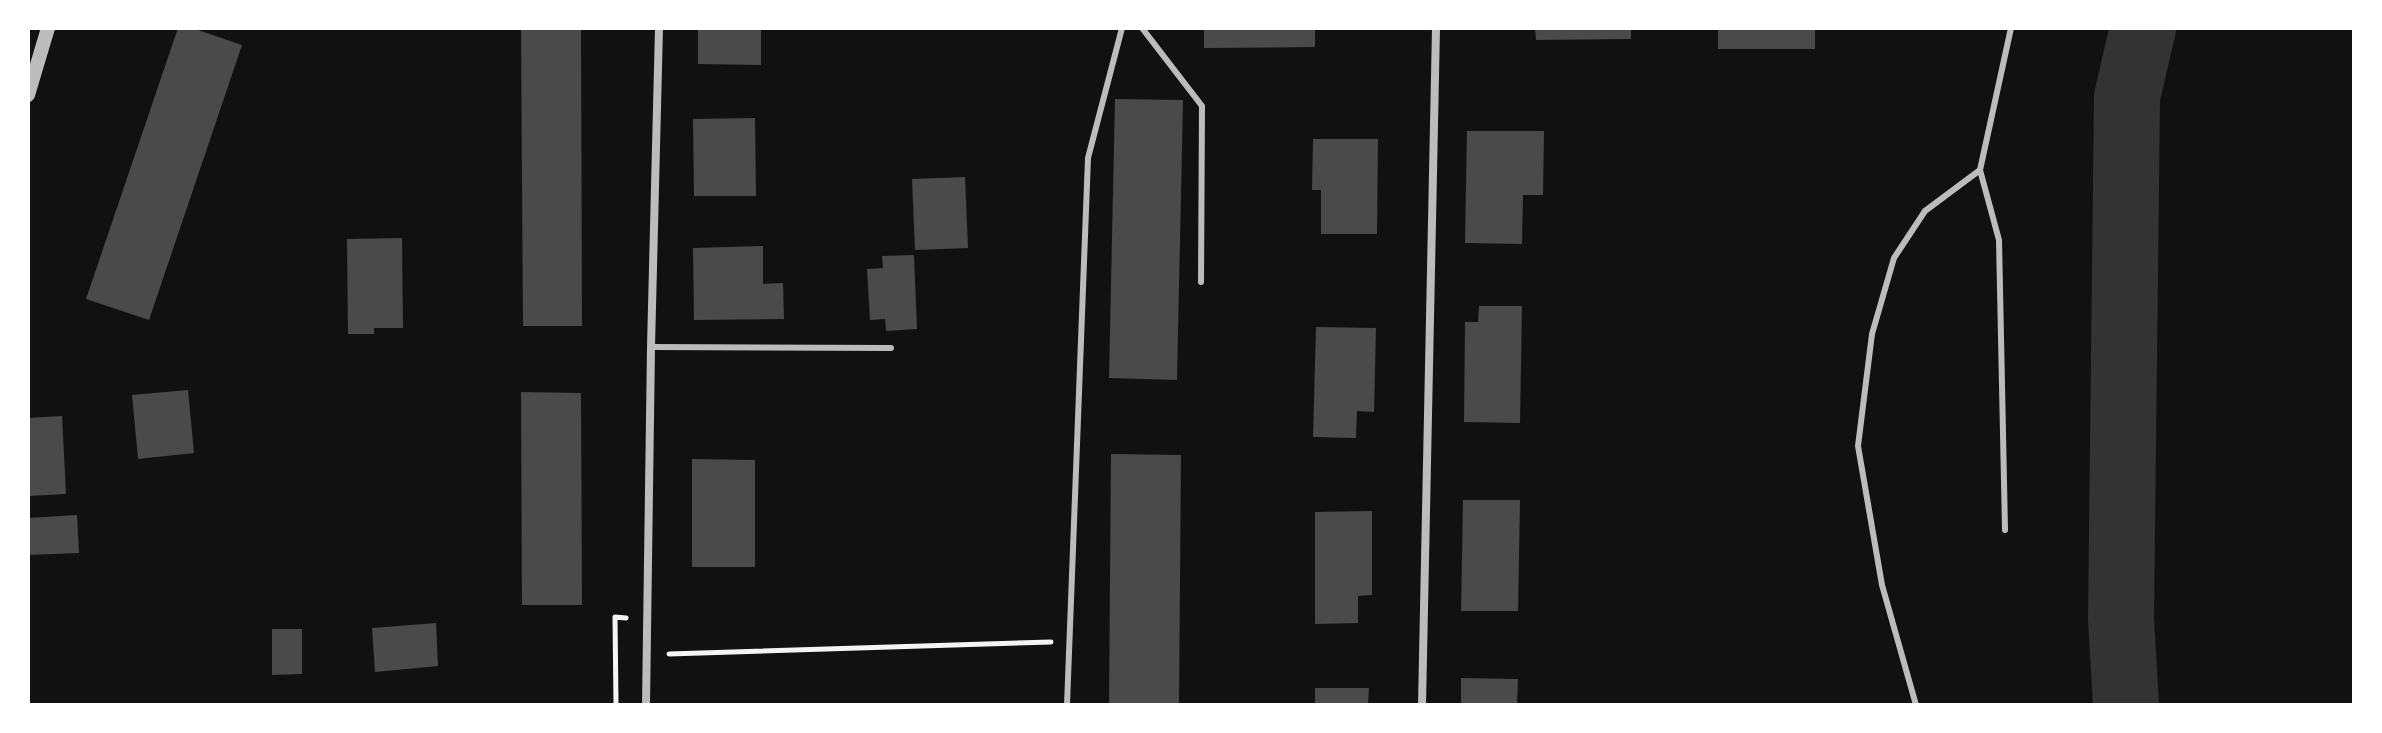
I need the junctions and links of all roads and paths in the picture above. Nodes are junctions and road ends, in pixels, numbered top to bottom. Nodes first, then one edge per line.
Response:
1 (48, 28) edge
2 (659, 28) edge
3 (1122, 28) edge
4 (1142, 28) edge
5 (1436, 28) edge
6 (2011, 28) edge
7 (28, 95) edge
8 (1980, 170) junction
9 (1201, 282) dead end
10 (651, 347) junction
11 (891, 348) dead end
12 (2005, 530) dead end
13 (647, 619) junction
14 (1068, 642) junction
15 (647, 655) junction
16 (616, 705) edge
17 (646, 705) edge
18 (1067, 705) edge
19 (1422, 705) edge
20 (1916, 705) edge

1 - 7 street
2 - 10 street
3 - 14 lane
4 - 9 lane
5 - 19 street
6 - 8 lane
8 - 12 lane
8 - 20 lane
10 - 11 lane
10 - 13 street
13 - 15 street
13 - 16 path
14 - 15 path
14 - 18 lane
15 - 17 street

